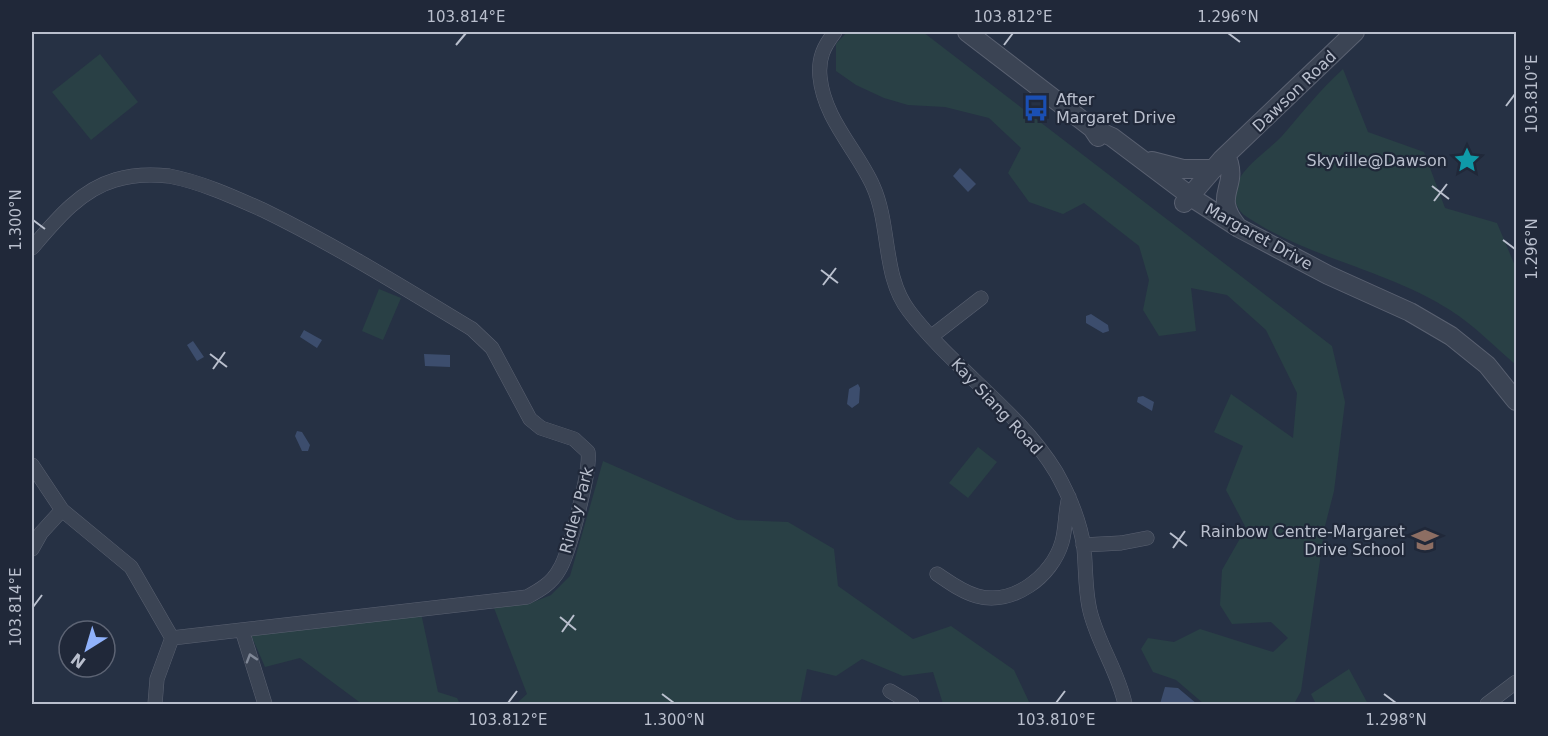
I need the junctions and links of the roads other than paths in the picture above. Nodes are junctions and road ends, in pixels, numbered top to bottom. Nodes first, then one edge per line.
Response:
1 (835, 32) edge
2 (967, 32) edge
3 (1355, 32) edge
4 (1092, 128) junction
5 (1139, 156) junction
6 (1225, 161) junction
7 (1191, 202) junction
8 (1239, 228) junction
9 (32, 248) edge
10 (1328, 275) junction
11 (981, 298) dead end
12 (932, 336) junction
13 (1516, 401) edge
14 (32, 465) edge
15 (1069, 497) junction
16 (62, 510) junction
17 (1147, 538) dead end
18 (1083, 545) junction
19 (32, 549) edge
20 (936, 574) dead end
21 (242, 630) junction
22 (172, 638) junction
23 (1516, 682) edge
24 (890, 691) dead end
25 (155, 705) edge
26 (265, 705) edge
27 (912, 705) edge
28 (1125, 705) edge
29 (1487, 705) edge

1 - 12 street, Kay Siang Road
2 - 4 street
3 - 6 street, Dawson Road
4 - 5 street
4 - 7 street
5 - 6 street
5 - 7 street
6 - 7 street, Dawson Road
6 - 8 street
7 - 8 street, Margaret Drive
7 - 10 street, Margaret Drive
8 - 10 street, Margaret Drive
9 - 21 street, Ridley Park
10 - 13 street, Margaret Drive
11 - 12 street
12 - 15 street, Kay Siang Road
14 - 16 street
15 - 18 street, Kay Siang Road
15 - 20 street
16 - 19 street
16 - 22 street
17 - 18 street
18 - 28 street, Kay Siang Road
21 - 22 street, Ridley Park
26 -> 21 street
22 - 25 street
23 - 29 street
24 - 27 street

